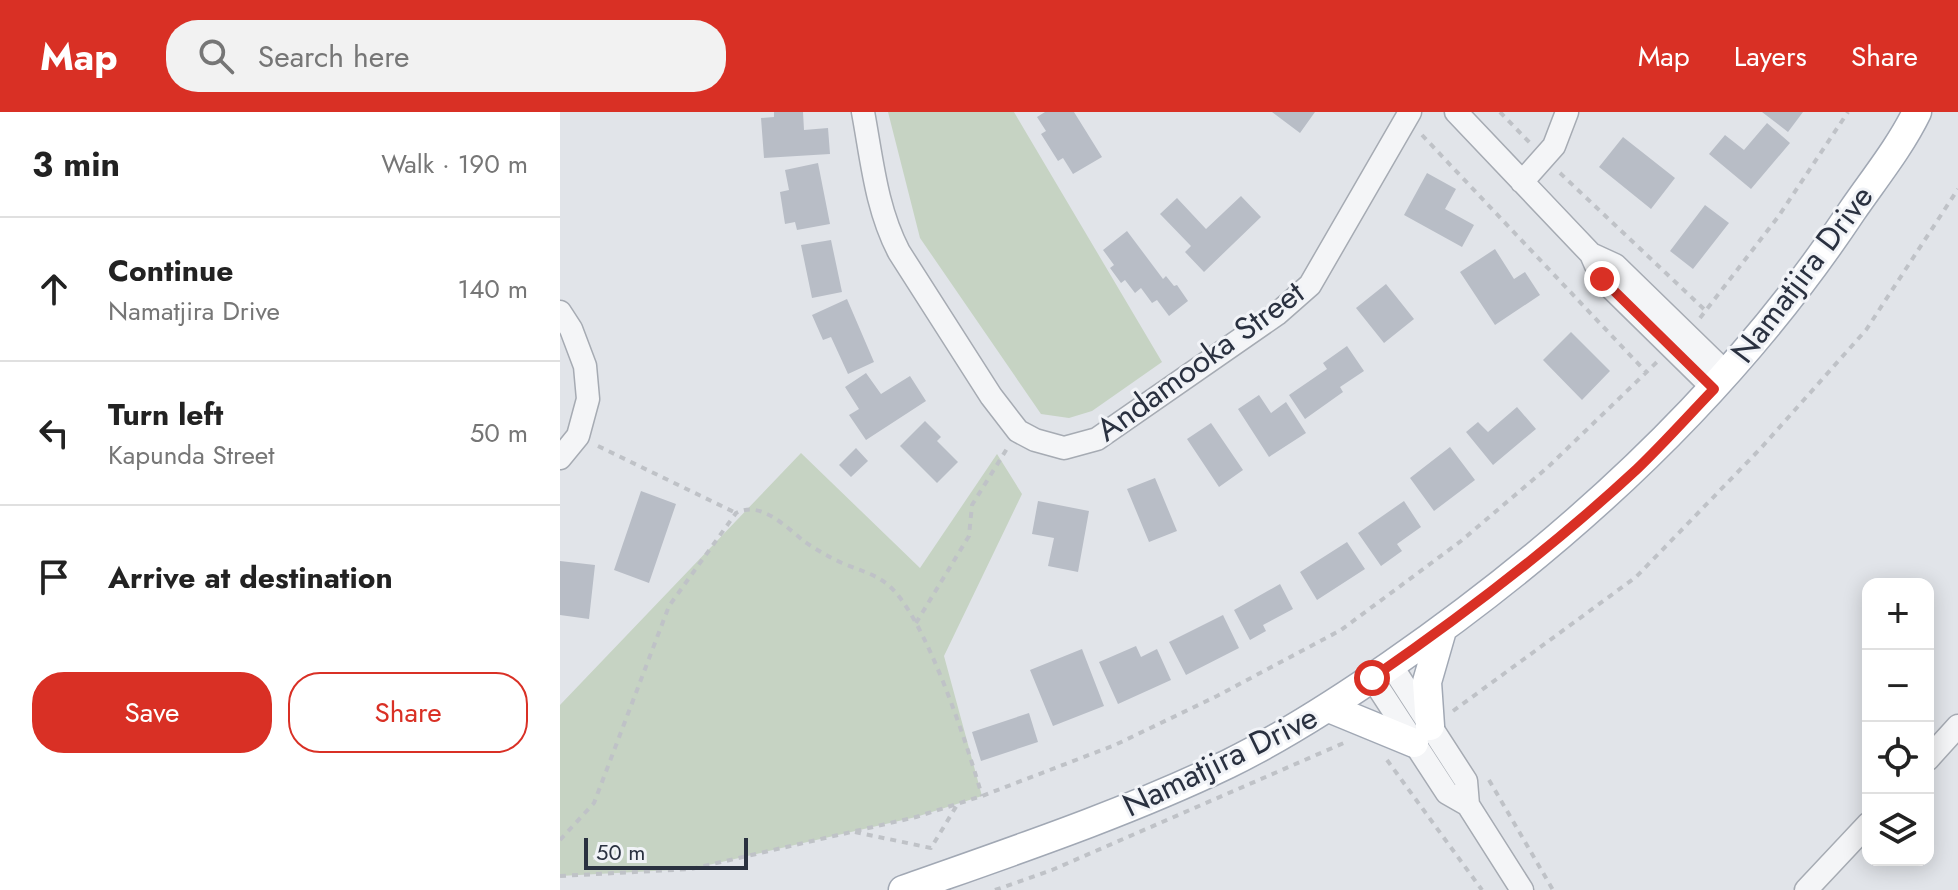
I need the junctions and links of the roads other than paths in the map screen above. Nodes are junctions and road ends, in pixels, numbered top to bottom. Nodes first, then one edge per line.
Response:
1 (863, 112) edge
2 (1456, 112) edge
3 (1567, 112) edge
4 (1917, 112) edge
5 (1408, 115) edge
6 (1522, 182) junction
7 (560, 312) edge
8 (1720, 382) junction
9 (560, 458) edge
10 (1442, 630) junction
11 (1381, 672) junction
12 (1329, 708) junction
13 (1432, 721) junction
14 (1958, 726) edge
15 (1934, 752) edge
16 (1862, 831) edge
17 (1815, 887) edge
18 (903, 890) edge
19 (1522, 890) edge

1 - 5 street, Andamooka Street
2 - 6 street
3 - 6 street
4 - 8 main road, Namatjira Drive
6 - 8 street
7 - 9 street
8 - 10 main road, Namatjira Drive
10 - 11 main road, Namatjira Drive
10 - 13 main road
11 - 12 main road, Namatjira Drive
11 - 13 street
12 - 13 main road
12 - 18 main road, Namatjira Drive
13 - 19 street
14 - 15 street
16 - 17 street

